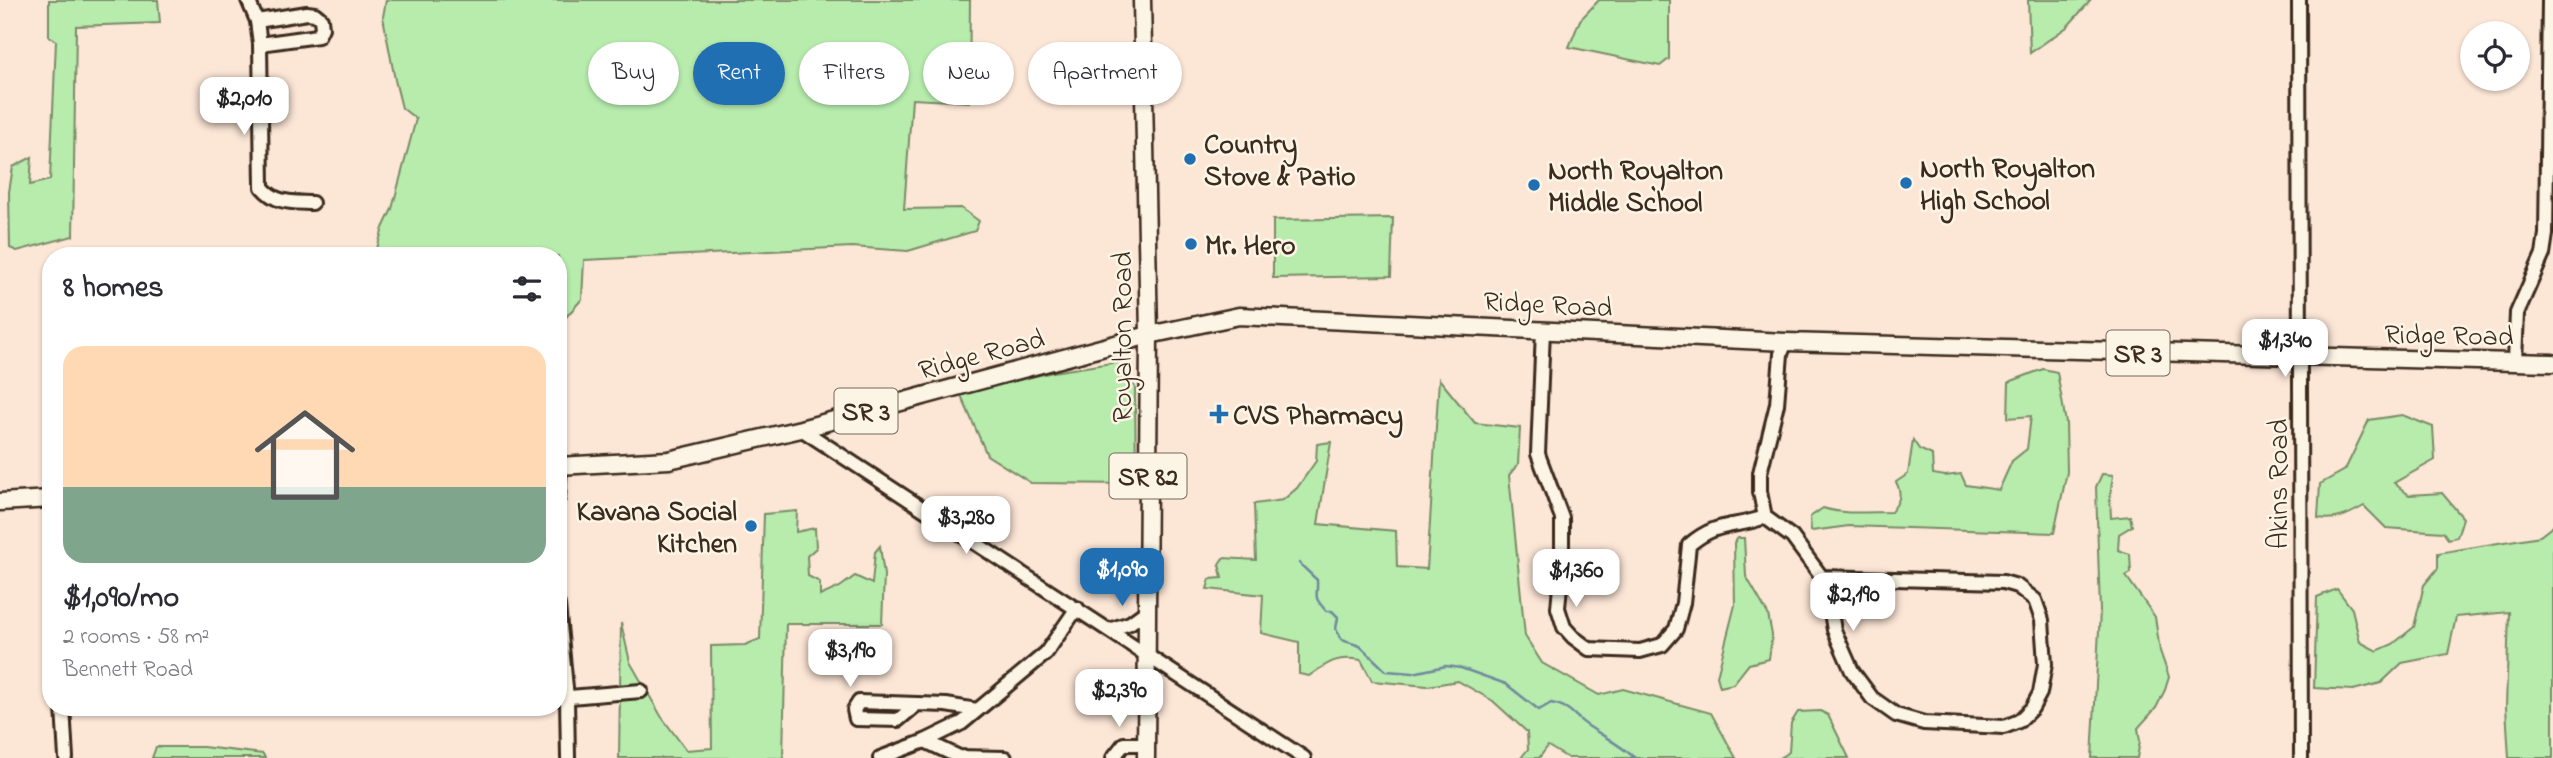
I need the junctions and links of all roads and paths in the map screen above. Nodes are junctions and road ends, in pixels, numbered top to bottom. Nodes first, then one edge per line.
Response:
1 (248, 0) edge
2 (1142, 0) edge
3 (2298, 0) edge
4 (2549, 0) edge
5 (257, 21) junction
6 (260, 44) junction
7 (312, 203) dead end
8 (1543, 330) junction
9 (1149, 335) junction
10 (1786, 342) junction
11 (2301, 357) junction
12 (2515, 361) junction
13 (2553, 363) edge
14 (801, 429) junction
15 (567, 466) edge
16 (42, 500) edge
17 (0, 502) edge
18 (1765, 517) junction
19 (1822, 577) junction
20 (1077, 608) junction
21 (1148, 610) junction
22 (1109, 630) junction
23 (1148, 657) junction
24 (641, 691) dead end
25 (567, 698) edge
26 (916, 705) dead end
27 (977, 710) junction
28 (64, 716) edge
29 (564, 716) edge
30 (925, 741) junction
31 (1146, 751) edge
32 (909, 753) edge
33 (66, 758) edge
34 (568, 758) edge
35 (880, 758) edge
36 (1005, 758) edge
37 (1113, 758) edge
38 (1304, 758) edge
39 (2301, 758) edge

1 - 5 street
2 - 9 main road, Royalton Road / SR 82
3 - 11 street, Akins Road
4 - 12 street
5 - 6 street
5 - 6 street
6 - 7 street
8 - 9 main road, Ridge Road / SR 3
8 - 10 main road, Ridge Road / SR 3
8 - 18 street
9 - 14 main road, Ridge Road / SR 3
9 - 21 main road, Royalton Road / SR 82
10 - 11 main road, Ridge Road / SR 3
10 - 18 street
11 - 12 main road, Ridge Road / SR 3
11 - 39 street, Akins Road
12 - 13 main road, Ridge Road / SR 3
14 - 15 main road, Ridge Road / SR 3
14 - 20 street
16 - 17 main road
18 - 19 street
19 - 19 street
20 - 22 street
20 - 27 street
21 - 22 street
21 - 23 main road, Royalton Road / SR 82
22 - 23 street
23 - 31 main road, Royalton Road / SR 82
23 - 38 street
24 - 25 street
26 - 27 street
27 - 30 street
28 - 33 street
29 - 34 street
30 - 32 street
30 - 36 street
31 - 37 street
32 - 35 street

